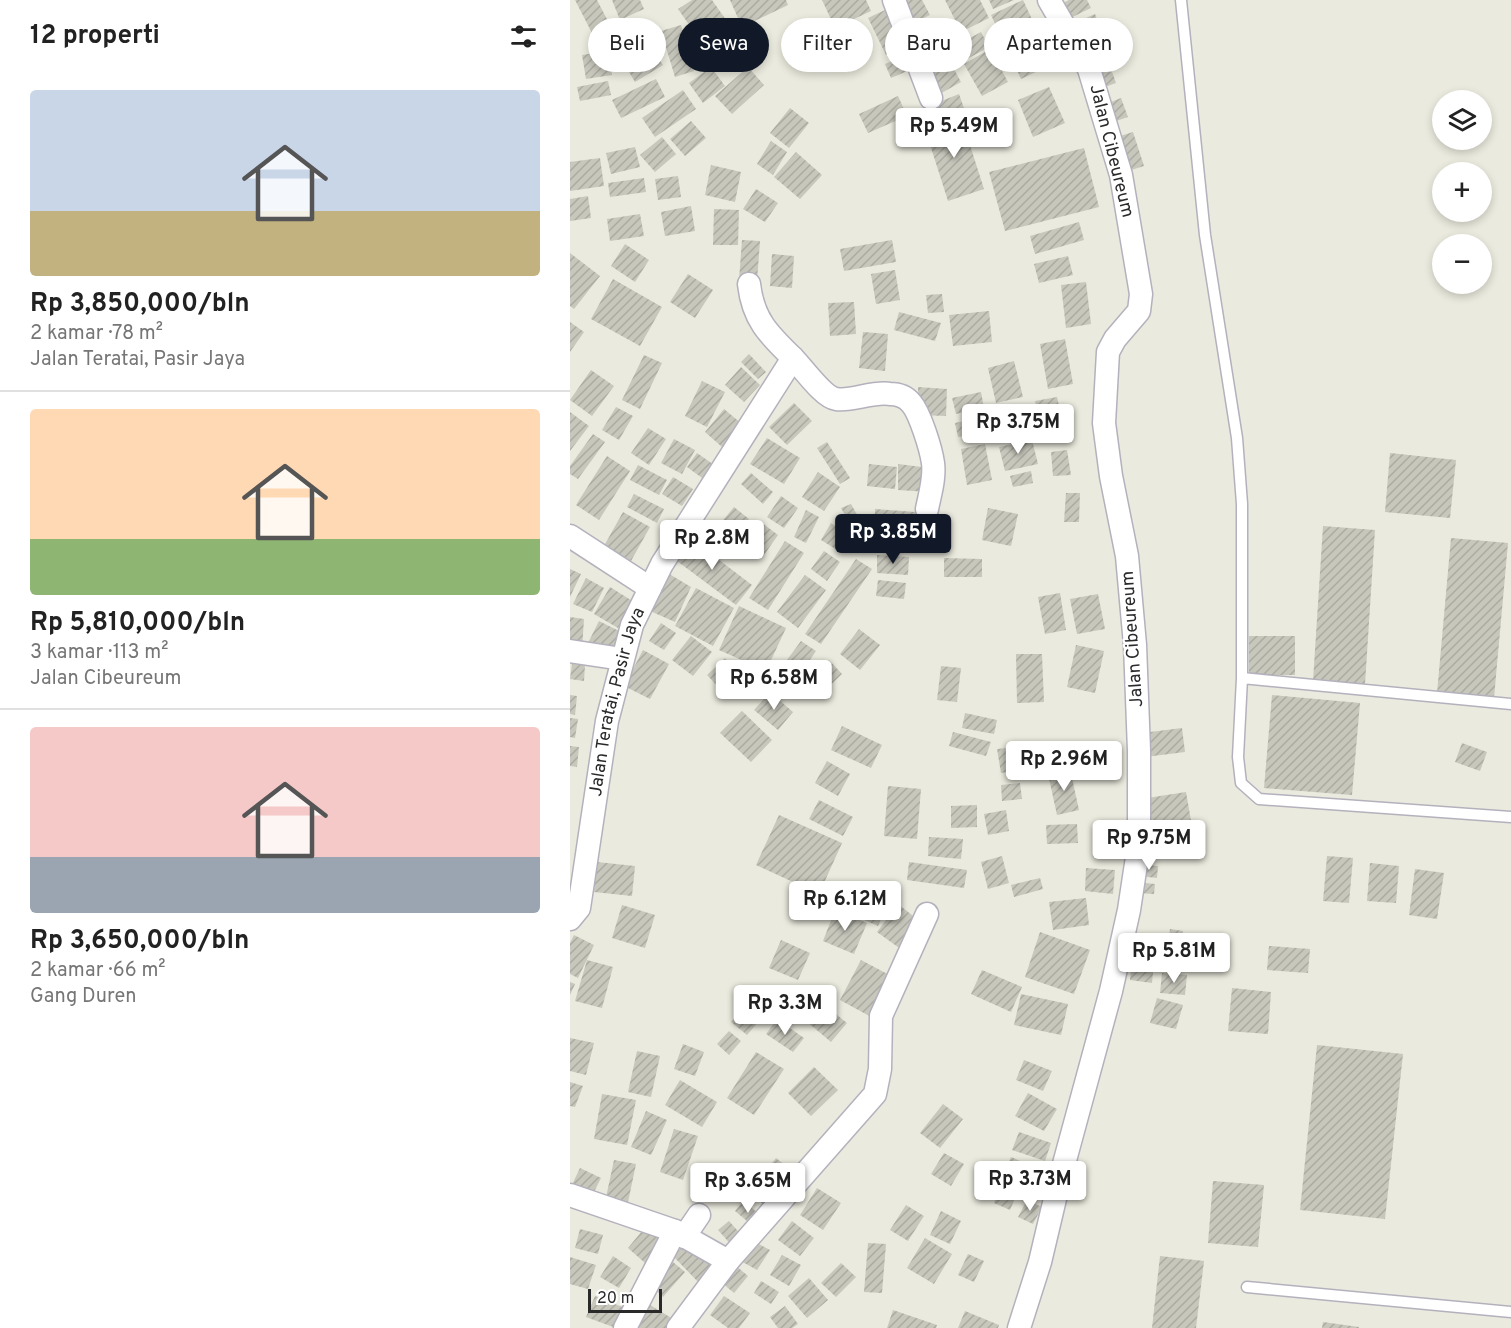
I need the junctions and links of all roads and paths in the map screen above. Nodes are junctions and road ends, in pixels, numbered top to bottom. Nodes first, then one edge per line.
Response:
1 (894, 0) edge
2 (1049, 0) edge
3 (1181, 0) edge
4 (931, 98) dead end
5 (749, 284) dead end
6 (793, 358) junction
7 (927, 509) dead end
8 (570, 536) edge
9 (650, 588) junction
10 (570, 651) edge
11 (622, 659) junction
12 (1242, 678) junction
13 (1511, 704) edge
14 (1511, 817) edge
15 (927, 914) dead end
16 (570, 919) edge
17 (570, 1195) edge
18 (699, 1215) dead end
19 (680, 1234) junction
20 (728, 1261) junction
21 (1247, 1287) dead end
22 (1511, 1312) edge
23 (625, 1328) edge
24 (678, 1328) edge
25 (1018, 1328) edge

1 - 4 street
2 - 25 street, Jalan Cibeureum
3 - 12 lane
5 - 6 street
6 - 7 street
6 - 9 street, Jalan Teratai, Pasir Jaya
8 - 9 street
9 - 11 street, Jalan Teratai, Pasir Jaya
10 - 11 street
11 - 16 street, Jalan Teratai, Pasir Jaya
12 - 13 lane
12 - 14 lane
15 - 20 street
17 - 19 street
18 - 19 street
19 - 20 street
19 - 23 street
20 - 24 street
21 - 22 lane

